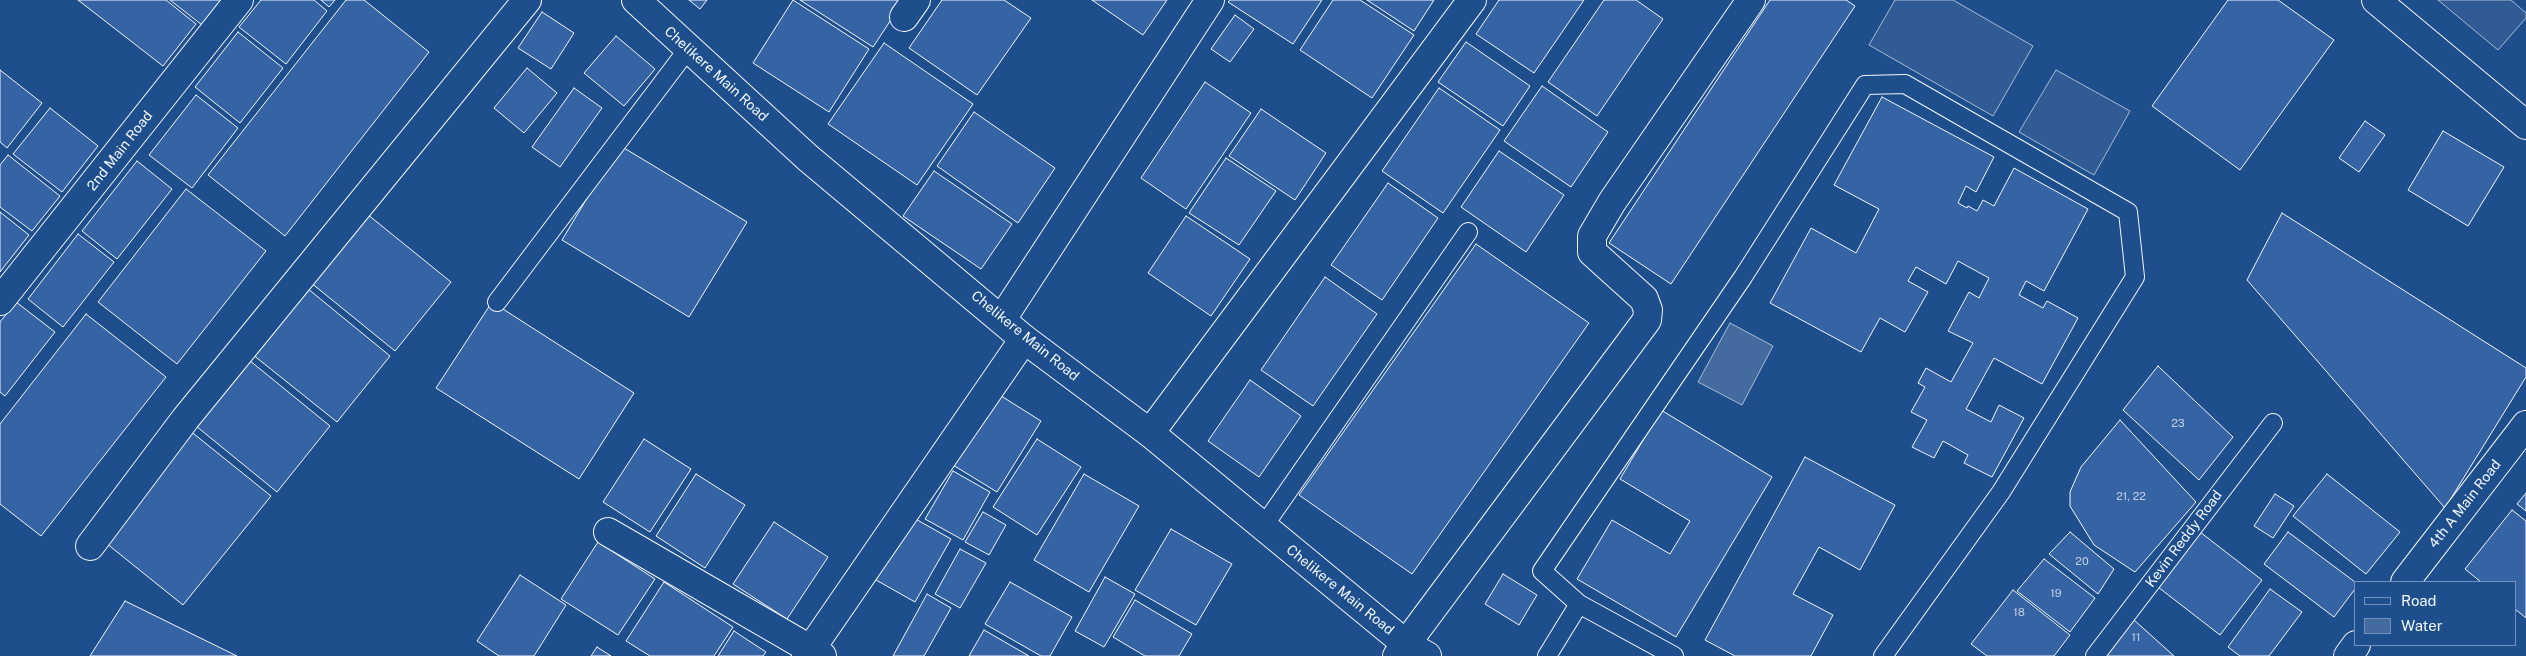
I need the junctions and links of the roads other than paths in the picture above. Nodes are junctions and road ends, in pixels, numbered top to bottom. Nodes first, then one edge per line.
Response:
1 (239, 0) edge
2 (527, 0) edge
3 (1210, 0) edge
4 (1472, 0) edge
5 (1751, 0) edge
6 (2376, 0) edge
7 (647, 4) edge
8 (688, 49) junction
9 (2526, 125) edge
10 (1468, 232) dead end
11 (0, 301) edge
12 (497, 302) dead end
13 (1002, 319) junction
14 (1024, 339) junction
15 (2273, 423) dead end
16 (2526, 425) edge
17 (1150, 433) junction
18 (1263, 528) junction
19 (608, 532) dead end
20 (90, 546) dead end
21 (2405, 581) edge
22 (1579, 604) junction
23 (1410, 652) edge
24 (812, 654) edge
25 (1547, 656) edge
26 (1674, 656) edge
27 (1883, 656) edge
28 (2095, 656) edge

1 - 11 street, 2nd Main Road
2 - 20 street
3 - 13 street
4 - 17 street
5 - 23 street
6 - 9 street
7 - 8 street, Chelikere Main Road
8 - 12 lane
8 - 13 street, Chelikere Main Road
10 - 18 lane
13 - 14 street, Chelikere Main Road
14 - 17 street, Chelikere Main Road
14 - 24 street
15 - 28 lane, Kevin Reddy Road
16 - 21 street, 4th A Main Road
17 - 18 street, Chelikere Main Road
18 - 23 street, Chelikere Main Road
19 - 24 street
22 - 25 lane
22 - 26 lane
22 - 27 lane

